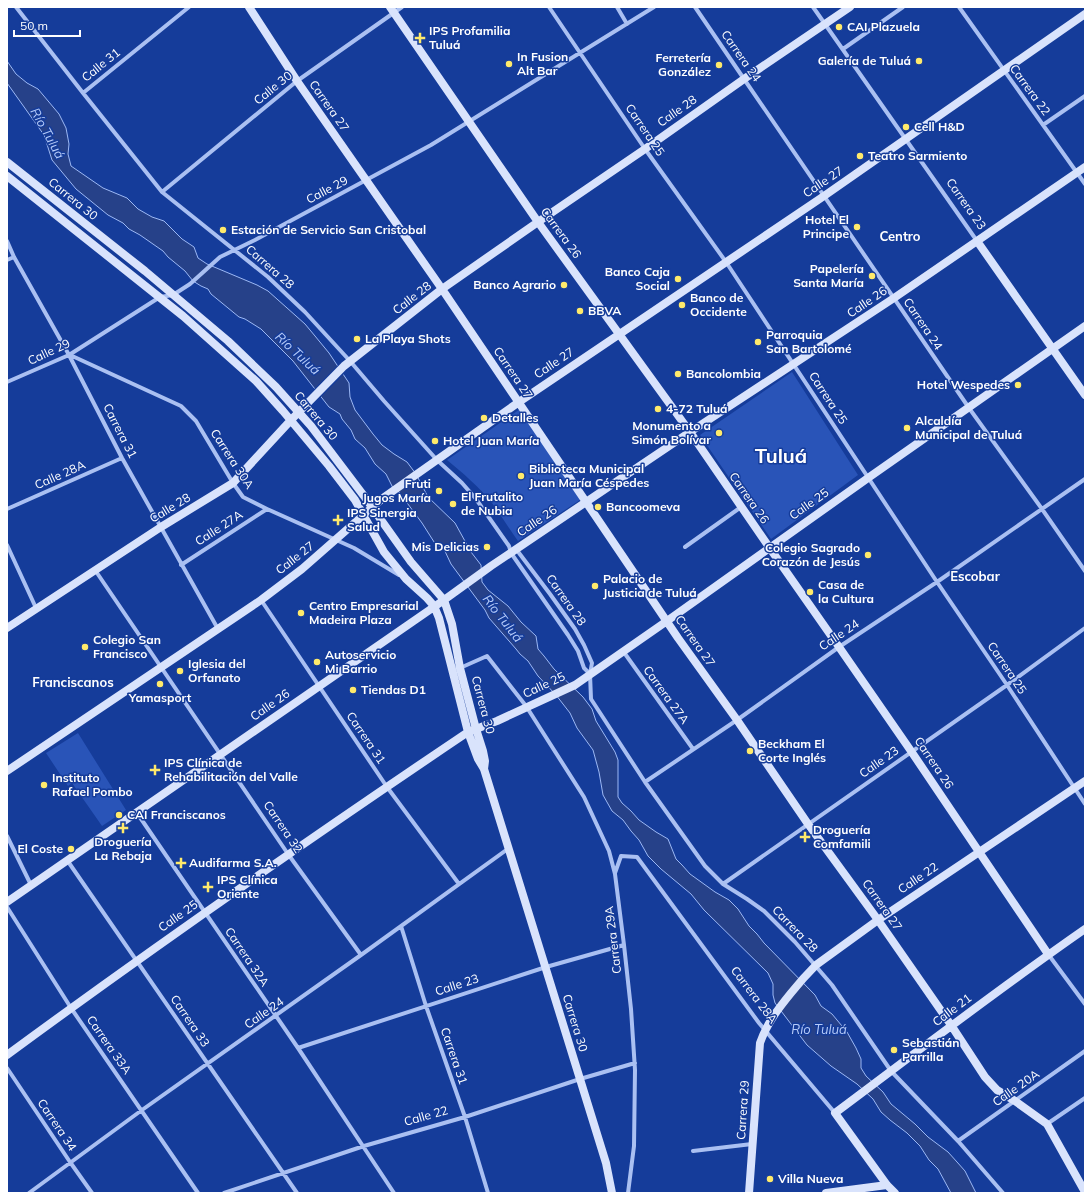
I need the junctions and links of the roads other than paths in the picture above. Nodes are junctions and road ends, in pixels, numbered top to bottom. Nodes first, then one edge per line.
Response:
1 (16, 7) edge
2 (189, 7) edge
3 (249, 7) edge
4 (402, 7) edge
5 (548, 7) edge
6 (617, 7) edge
7 (654, 7) edge
8 (695, 7) edge
9 (813, 7) edge
10 (850, 7) edge
11 (903, 7) edge
12 (959, 7) edge
13 (392, 10) edge
14 (1085, 14) edge
15 (627, 24) junction
16 (825, 24) junction
17 (843, 49) junction
18 (580, 53) junction
19 (1003, 70) junction
20 (744, 79) junction
21 (297, 80) junction
22 (83, 93) junction
23 (1085, 96) edge
24 (470, 122) junction
25 (1043, 125) junction
26 (906, 140) junction
27 (645, 149) junction
28 (7, 162) edge
29 (1085, 167) edge
30 (1076, 172) junction
31 (7, 176) edge
32 (367, 181) junction
33 (1085, 184) edge
34 (162, 192) junction
35 (824, 196) junction
36 (538, 222) junction
37 (7, 241) edge
38 (977, 241) junction
39 (235, 250) junction
40 (14, 257) junction
41 (7, 260) edge
42 (726, 262) junction
43 (442, 289) junction
44 (173, 295) junction
45 (160, 298) junction
46 (894, 298) junction
47 (1085, 326) edge
48 (619, 334) junction
49 (1053, 348) junction
50 (69, 355) junction
51 (347, 364) junction
52 (794, 364) junction
53 (7, 382) edge
54 (1085, 395) edge
55 (519, 402) junction
56 (968, 408) junction
57 (299, 412) junction
58 (291, 420) junction
59 (690, 432) junction
60 (122, 458) junction
61 (437, 460) junction
62 (868, 478) junction
63 (1085, 479) edge
64 (234, 483) junction
65 (587, 502) junction
66 (741, 506) junction
67 (267, 508) junction
68 (372, 508) junction
69 (7, 509) edge
70 (1042, 509) junction
71 (363, 516) junction
72 (161, 527) junction
73 (336, 540) junction
74 (7, 545) edge
75 (685, 547) dead end
76 (769, 547) junction
77 (512, 549) junction
78 (181, 565) junction
79 (95, 570) junction
80 (1085, 572) edge
81 (406, 579) junction
82 (937, 582) junction
83 (260, 600) junction
84 (444, 600) junction
85 (434, 606) junction
86 (36, 608) junction
87 (667, 621) junction
88 (7, 628) edge
89 (1085, 628) edge
90 (218, 629) junction
91 (840, 647) junction
92 (623, 652) junction
93 (162, 667) junction
94 (460, 668) junction
95 (590, 674) junction
96 (1008, 685) junction
97 (318, 686) junction
98 (530, 705) junction
99 (737, 720) junction
100 (476, 729) junction
101 (468, 732) junction
102 (693, 749) junction
103 (911, 751) junction
104 (221, 754) junction
105 (484, 769) junction
106 (7, 771) edge
107 (1085, 781) edge
108 (645, 782) junction
109 (386, 787) junction
110 (1075, 788) junction
111 (1085, 804) edge
112 (136, 812) junction
113 (808, 824) junction
114 (7, 836) edge
115 (509, 848) junction
116 (979, 851) junction
117 (288, 854) junction
118 (68, 860) junction
119 (615, 874) junction
120 (459, 884) junction
121 (723, 884) junction
122 (31, 885) junction
123 (7, 902) edge
124 (7, 907) edge
125 (205, 912) junction
126 (878, 920) junction
127 (401, 926) junction
128 (1085, 929) edge
129 (624, 945) junction
130 (1048, 954) junction
131 (361, 955) junction
132 (137, 960) junction
133 (816, 965) junction
134 (546, 967) junction
135 (1085, 1004) edge
136 (426, 1006) junction
137 (71, 1008) junction
138 (276, 1016) junction
139 (951, 1025) junction
140 (765, 1030) junction
141 (298, 1048) junction
142 (1085, 1052) edge
143 (7, 1055) edge
144 (635, 1063) junction
145 (208, 1064) junction
146 (7, 1068) edge
147 (891, 1071) junction
148 (580, 1079) junction
149 (1085, 1098) edge
150 (1015, 1101) junction
151 (142, 1110) junction
152 (835, 1113) junction
153 (465, 1117) junction
154 (1047, 1124) junction
155 (958, 1141) junction
156 (753, 1144) junction
157 (364, 1146) junction
158 (693, 1151) dead end
159 (70, 1162) junction
160 (283, 1173) junction
161 (1083, 1181) edge
162 (887, 1185) junction
163 (1085, 1192) edge
164 (29, 1193) edge
165 (92, 1193) edge
166 (198, 1193) edge
167 (224, 1193) edge
168 (297, 1193) edge
169 (394, 1193) edge
170 (488, 1193) edge
171 (612, 1193) edge
172 (628, 1193) edge
173 (749, 1193) edge
174 (826, 1193) edge
175 (895, 1193) edge
176 (1003, 1193) edge

1 - 22 street, Carrera 28
2 - 22 street, Calle 31
3 - 21 street, Carrera 27
4 - 13 street, Calle 30
5 - 18 street, Carrera 25
6 - 15 street
7 - 15 street, Calle 29
8 - 20 street, Carrera 24
9 - 16 street, Carrera 23
10 - 16 street, Calle 28
11 - 17 street
12 - 19 street, Carrera 22
13 - 21 street, Calle 30
13 - 24 street, Carrera 26
14 - 19 street, Calle 27
15 - 18 street, Calle 29
16 - 17 street, Carrera 23
16 - 20 street, Calle 28
17 - 26 street, Carrera 23
18 - 24 street, Calle 29
18 - 27 street, Carrera 25
19 - 25 street, Carrera 22
19 - 26 street, Calle 27
20 - 27 street, Calle 28
20 - 35 street, Carrera 24
21 - 32 street, Carrera 27
21 - 34 street, Calle 30
22 - 34 street, Carrera 28
23 - 25 street
24 - 32 street, Calle 29
24 - 36 street, Carrera 26
25 - 30 street, Carrera 22
26 - 35 street, Calle 27
26 - 38 street, Carrera 23
27 - 36 street, Calle 28
27 - 42 street, Carrera 25
28 - 44 street, Carrera 30
29 - 30 street, Calle 26
30 - 33 street, Carrera 22
30 - 38 street, Calle 26
31 - 45 street, Carrera 30
32 - 39 street, Calle 29
32 - 43 street, Carrera 27
34 - 39 street, Carrera 28
35 - 42 street, Calle 27
35 - 46 street, Carrera 24
36 - 43 street, Calle 28
36 - 48 street, Carrera 26
37 - 40 street, Carrera 31
38 - 46 street, Calle 26
38 - 49 street, Carrera 23
39 - 44 street, Calle 29
39 - 51 street, Carrera 28
40 - 41 street
40 - 50 street, Carrera 31
42 - 48 street, Calle 27
42 - 52 street, Carrera 25
43 - 51 street, Calle 28
43 - 55 street, Carrera 27
44 - 45 street, Calle 29
44 - 57 street, Carrera 30
45 - 50 street, Calle 29
45 - 58 street, Carrera 30
46 - 52 street, Calle 26
46 - 56 street, Carrera 24
47 - 49 street, Calle 25
48 - 55 street, Calle 27
48 - 59 street, Carrera 26
49 - 54 street, Carrera 23
49 - 56 street, Calle 25
50 - 53 street, Calle 29
50 - 60 street, Carrera 31
50 - 64 street, Carrera 30A
51 - 57 street, Calle 28
51 - 61 street, Carrera 28
52 - 59 street, Calle 26
52 - 62 street, Carrera 25
55 - 61 street, Calle 27
55 - 65 street, Carrera 27
56 - 62 street, Calle 25
56 - 70 street, Carrera 24
57 - 58 street, Calle 28
57 - 68 street, Carrera 30
58 - 64 street, Calle 28
58 - 71 street, Carrera 30
59 - 65 street, Calle 26
59 - 66 street, Carrera 26
60 - 69 street, Calle 28A
60 - 72 street, Carrera 31
61 - 68 street, Calle 27
61 - 77 street, Carrera 28
62 - 76 street, Calle 25
62 - 82 street, Carrera 25
63 - 70 street, Calle 24
64 - 67 street, Carrera 30A
64 - 72 street, Calle 28
65 - 77 street, Calle 26
65 - 87 street, Carrera 27
66 - 75 street
66 - 76 street, Carrera 26
67 - 73 street, Carrera 30A
67 - 78 street, Calle 27A
68 - 71 street, Calle 27
68 - 84 street, Carrera 30
70 - 80 street, Carrera 24
70 - 82 street, Calle 24
71 - 73 street, Calle 27
71 - 81 street, Carrera 30
72 - 78 street, Carrera 31
72 - 79 street, Calle 28
73 - 81 street, Carrera 30A
73 - 83 street, Calle 27
74 - 86 street
76 - 87 street, Calle 25
76 - 91 street, Carrera 26
77 - 84 street, Calle 26
77 - 95 street, Carrera 28
77 - 95 street, Carrera 28
78 - 90 street, Carrera 31
79 - 86 street, Calle 28
79 - 93 street, Carrera 32
81 - 85 street, Carrera 30
82 - 91 street, Calle 24
82 - 96 street, Carrera 25
83 - 90 street, Calle 27
83 - 97 street, Carrera 31
84 - 85 street, Calle 26
84 - 94 street, Carrera 30
85 - 97 street, Calle 26
85 - 101 street, Carrera 30
86 - 88 street, Calle 28
87 - 92 street, Calle 25
87 - 99 street, Carrera 27
89 - 96 street, Calle 23
90 - 93 street, Calle 27
91 - 99 street, Calle 24
91 - 103 street, Carrera 26
92 - 95 street, Calle 25
92 - 102 street, Carrera 27A
93 - 104 street, Carrera 32
93 - 106 street, Calle 27
94 - 98 street
94 - 100 street, Carrera 30
95 - 98 street, Calle 25
95 - 108 street, Carrera 28
96 - 103 street, Calle 23
96 - 110 street, Carrera 25
97 - 104 street, Calle 26
97 - 109 street, Carrera 31
98 - 100 street, Calle 25
98 - 119 street, Carrera 29A
99 - 102 street, Calle 24
99 - 113 street, Carrera 27
100 - 101 street, Calle 25
100 - 105 street, Carrera 30
101 - 105 street, Carrera 30
101 - 109 street, Calle 25
102 - 108 street, Calle 24
103 - 113 street, Calle 23
103 - 116 street, Carrera 26
104 - 112 street, Calle 26
104 - 117 street, Carrera 32
105 - 115 street, Carrera 30
107 - 110 street, Calle 22
108 - 121 street, Carrera 28
109 - 117 street, Calle 25
109 - 120 street, Carrera 31
110 - 111 street, Carrera 25
110 - 116 street, Calle 22
112 - 118 street, Calle 26
112 - 125 street, Carrera 32A
113 - 121 street, Calle 23
113 - 126 street, Carrera 27
114 - 122 street
115 - 120 street, Calle 24
115 - 134 street, Carrera 30
116 - 126 street, Calle 22
116 - 130 street, Carrera 26
117 - 125 street, Calle 25
117 - 131 street, Carrera 32
118 - 122 street, Calle 26
118 - 132 street, Carrera 33
119 - 129 street, Carrera 29A
119 - 140 street, Carrera 28A
120 - 127 street, Calle 24
121 - 133 street, Carrera 28
122 - 123 street, Calle 26
124 - 137 street, Carrera 33A
125 - 132 street, Calle 25
125 - 138 street, Carrera 32A
126 - 133 street, Calle 22
126 - 139 street, Carrera 27
127 - 131 street, Calle 24
127 - 136 street, Carrera 31
128 - 130 street, Calle 21
129 - 134 street, Calle 23
129 - 144 street, Carrera 29A
130 - 135 street, Carrera 26
130 - 139 street, Calle 21
131 - 138 street, Calle 24
132 - 137 street, Calle 25
132 - 145 street, Carrera 33
133 - 140 street, Calle 22
133 - 147 street, Carrera 28
134 - 136 street, Calle 23
134 - 148 street, Carrera 30
136 - 141 street, Calle 23
136 - 153 street, Carrera 31
137 - 143 street, Calle 25
137 - 151 street, Carrera 33A
138 - 141 street, Carrera 32A
138 - 145 street, Calle 24
139 - 147 street, Calle 21
139 - 150 street, Carrera 27
140 - 152 street, Carrera 28A
140 - 156 street, Carrera 29
141 - 157 street, Carrera 32A
142 - 150 street, Calle 20A
144 - 148 street, Calle 22
144 - 172 street, Carrera 29A
145 - 151 street, Calle 24
145 - 160 street, Carrera 33
146 - 159 street, Carrera 34
147 - 152 street, Calle 21
147 - 155 street, Carrera 28
148 - 153 street, Calle 22
148 - 171 street, Carrera 30
149 - 154 street
150 - 154 street, Carrera 27
150 - 155 street, Calle 20A
151 - 159 street, Calle 24
151 - 166 street, Carrera 33A
152 - 162 street, Carrera 28A
153 - 157 street, Calle 22
153 - 170 street, Carrera 31
154 - 161 street, Carrera 27
155 - 176 street, Carrera 28
156 - 158 street
156 - 173 street, Carrera 29
157 - 160 street, Calle 22
157 - 169 street, Carrera 32A
159 - 164 street, Calle 24
159 - 165 street, Carrera 34
160 - 167 street, Calle 22
160 - 168 street, Carrera 33
161 - 163 street, Carrera 27
162 - 174 street
162 - 175 street, Carrera 28A

